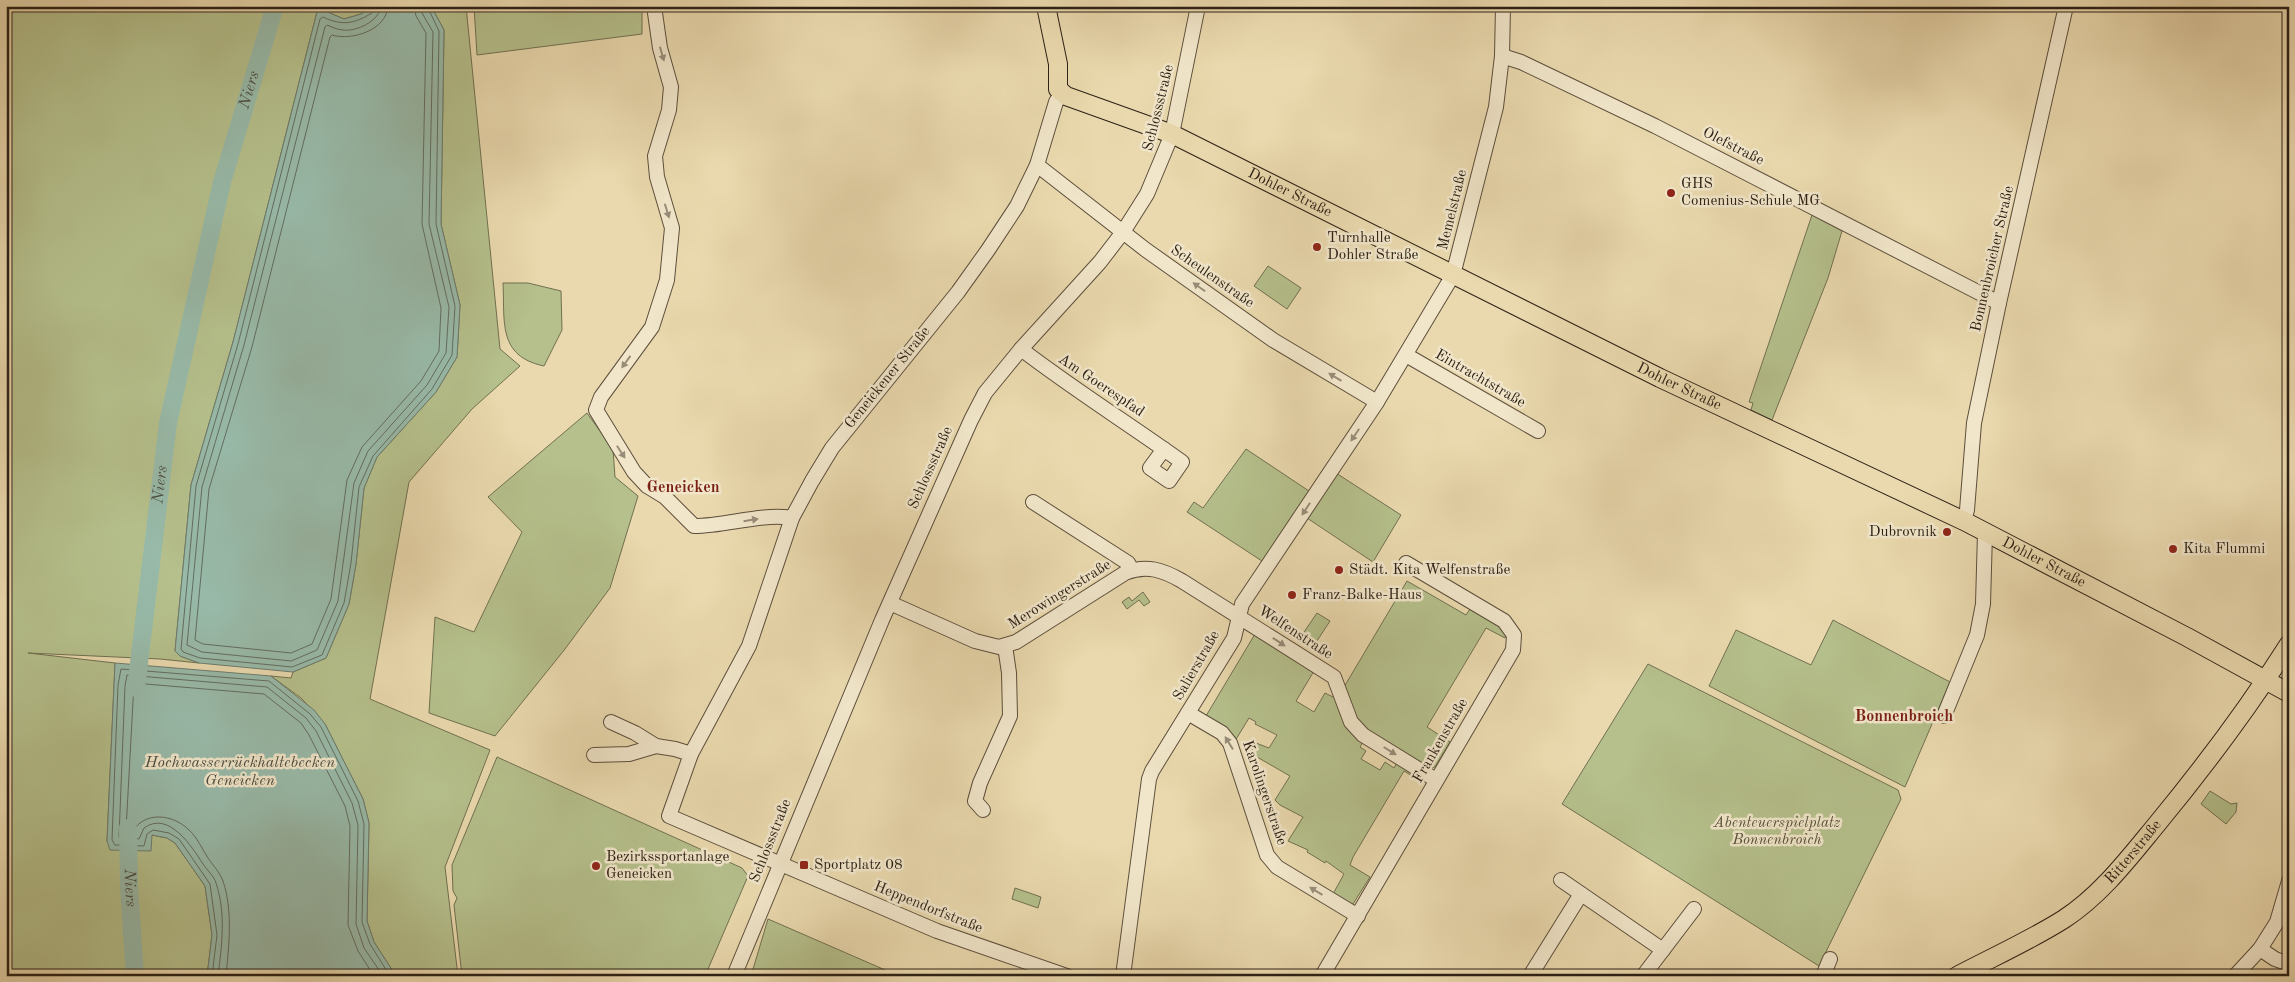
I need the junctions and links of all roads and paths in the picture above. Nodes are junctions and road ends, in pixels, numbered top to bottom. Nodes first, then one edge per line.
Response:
1 (654, 6) edge
2 (1046, 6) edge
3 (1198, 6) edge
4 (1503, 6) edge
5 (2066, 6) edge
6 (1502, 56) junction
7 (1062, 93) junction
8 (1172, 134) junction
9 (1037, 165) junction
10 (1123, 232) junction
11 (1453, 275) junction
12 (1998, 303) junction
13 (1021, 349) junction
14 (1406, 355) junction
15 (1377, 402) junction
16 (1538, 431) dead end
17 (1164, 449) dead end
18 (1032, 502) dead end
19 (792, 518) junction
20 (1964, 521) junction
21 (1985, 533) junction
22 (1406, 563) dead end
23 (1132, 570) junction
24 (890, 603) junction
25 (1238, 616) junction
26 (2289, 644) edge
27 (1005, 646) junction
28 (2266, 680) junction
29 (2289, 693) edge
30 (1188, 713) junction
31 (1944, 716) dead end
32 (611, 722) dead end
33 (656, 746) junction
34 (594, 754) dead end
35 (691, 754) junction
36 (1436, 780) junction
37 (983, 810) dead end
38 (779, 865) junction
39 (1561, 880) dead end
40 (2289, 881) edge
41 (1581, 894) junction
42 (1694, 909) dead end
43 (1358, 916) junction
44 (2260, 949) junction
45 (1663, 950) junction
46 (1830, 959) dead end
47 (2289, 964) edge
48 (734, 976) edge
49 (1067, 976) edge
50 (1123, 976) edge
51 (1322, 976) edge
52 (1530, 976) edge
53 (1644, 976) edge
54 (1823, 976) edge
55 (1957, 976) edge
56 (2235, 976) edge

1 -> 19 street
2 - 7 main road
3 - 8 street, Schlossstraße
4 - 6 street, Memelstraße
5 - 12 street, Bonnenbroicher Straße
6 - 11 street, Memelstraße
6 - 12 street, Olefstraße
7 - 8 main road, Dohler Straße
7 - 9 street, Geneickener Straße
8 - 10 street, Schlossstraße
8 - 11 main road, Dohler Straße
9 - 10 street, Scheulenstraße
9 - 19 street, Geneickener Straße
10 - 13 street, Schlossstraße
15 -> 10 street, Scheulenstraße
11 - 14 street, Memelstraße
11 - 20 main road, Dohler Straße
12 - 20 street, Bonnenbroicher Straße
13 - 17 street, Am Goerespfad
13 - 24 street, Schlossstraße
14 - 15 street, Memelstraße
14 - 16 street, Eintrachtstraße
15 -> 25 street, Salierstraße
18 - 23 street, Merowingerstraße
19 - 35 street, Geneickener Straße
20 - 21 main road, Dohler Straße
21 - 28 main road, Dohler Straße
21 - 31 street
22 - 36 street, Frankenstraße
23 - 25 street, Merowingerstraße
23 - 27 street, Merowingerstraße
24 - 27 street, Merowingerstraße
24 - 38 street, Schlossstraße
25 - 30 street, Salierstraße
25 -> 36 street, Welfenstraße
26 - 28 main road, Ritterstraße
27 - 37 street, Merowingerstraße
28 - 29 main road, Dohler Straße
28 - 55 main road, Ritterstraße
43 -> 30 street, Karolingerstraße
30 - 50 street, Salierstraße
32 - 33 street
33 - 34 street
33 - 35 street
35 - 38 street, Geneickener Straße
36 - 43 street, Frankenstraße
38 - 48 street, Schlossstraße
38 - 49 street, Heppendorfstraße
39 - 41 street
40 - 44 street
41 - 45 street
41 - 52 street
42 - 45 street
43 - 51 street, Frankenstraße
44 - 47 street
44 - 56 street
45 - 53 street
46 - 54 street

